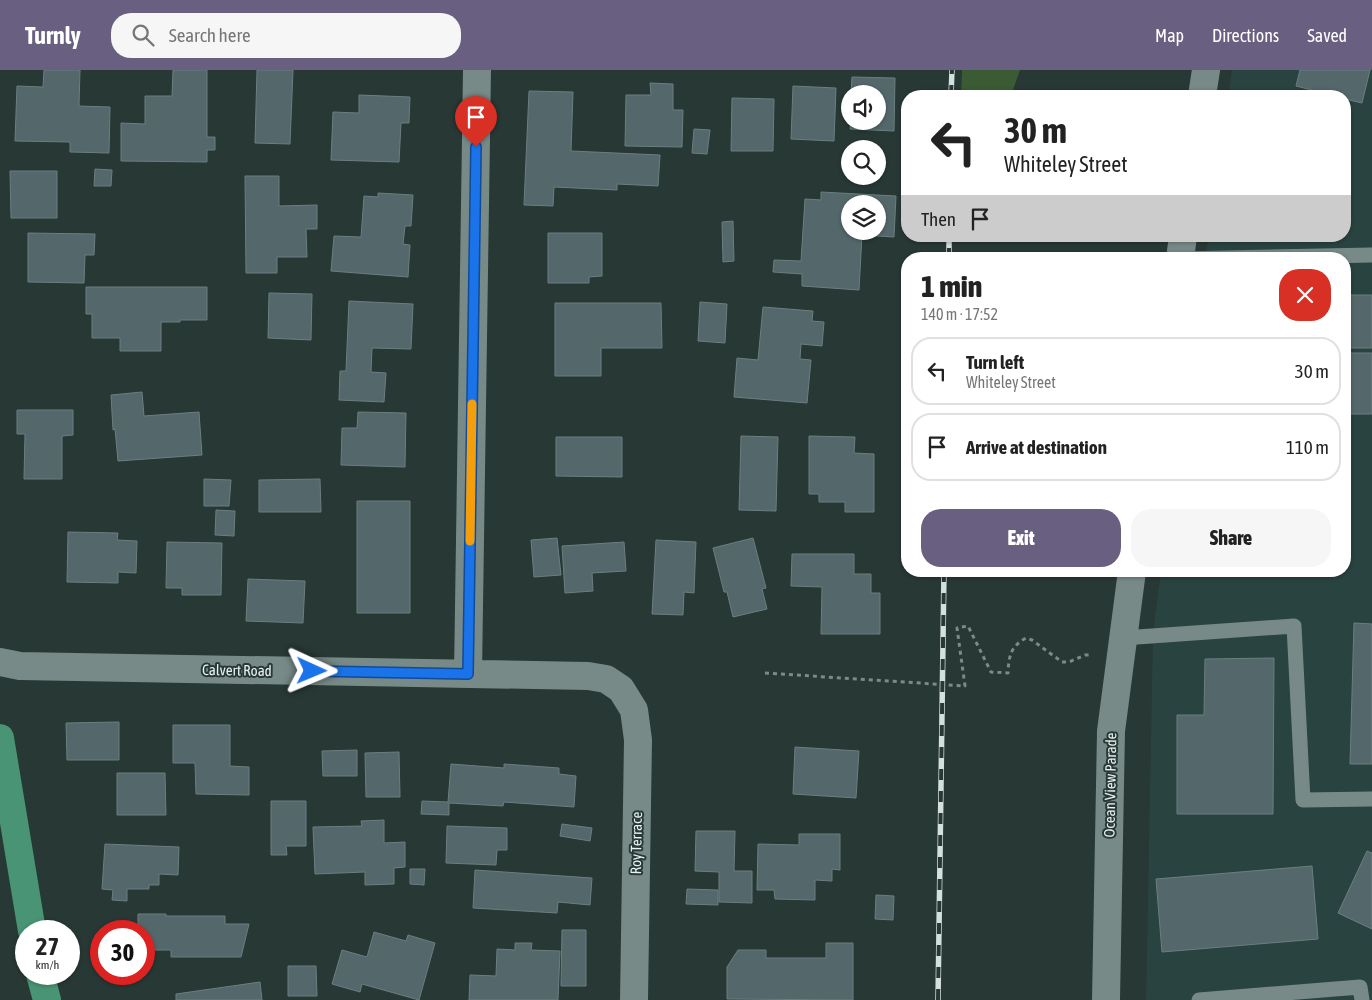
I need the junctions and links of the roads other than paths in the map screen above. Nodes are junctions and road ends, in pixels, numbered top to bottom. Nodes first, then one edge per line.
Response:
1 (477, 70) edge
2 (1206, 70) edge
3 (1203, 90) edge
4 (1351, 255) edge
5 (1372, 255) edge
6 (1131, 577) edge
7 (1122, 649) junction
8 (0, 662) edge
9 (468, 674) junction
10 (621, 690) joint
11 (0, 738) edge
12 (1372, 799) edge
13 (30, 920) edge
14 (43, 985) edge
15 (47, 1000) edge
16 (634, 1000) edge
17 (1106, 1000) edge
18 (1199, 1000) edge
19 (1362, 1000) edge

1 - 9 street
2 - 3 street
4 - 5 lane
6 - 7 street, Ocean View Parade
7 - 12 lane
7 - 17 street, Ocean View Parade
8 - 9 street, Calvert Road
9 - 10 street, Calvert Road
10 - 16 street, Roy Terrace
11 - 13 highway
14 - 15 highway
18 - 19 lane

